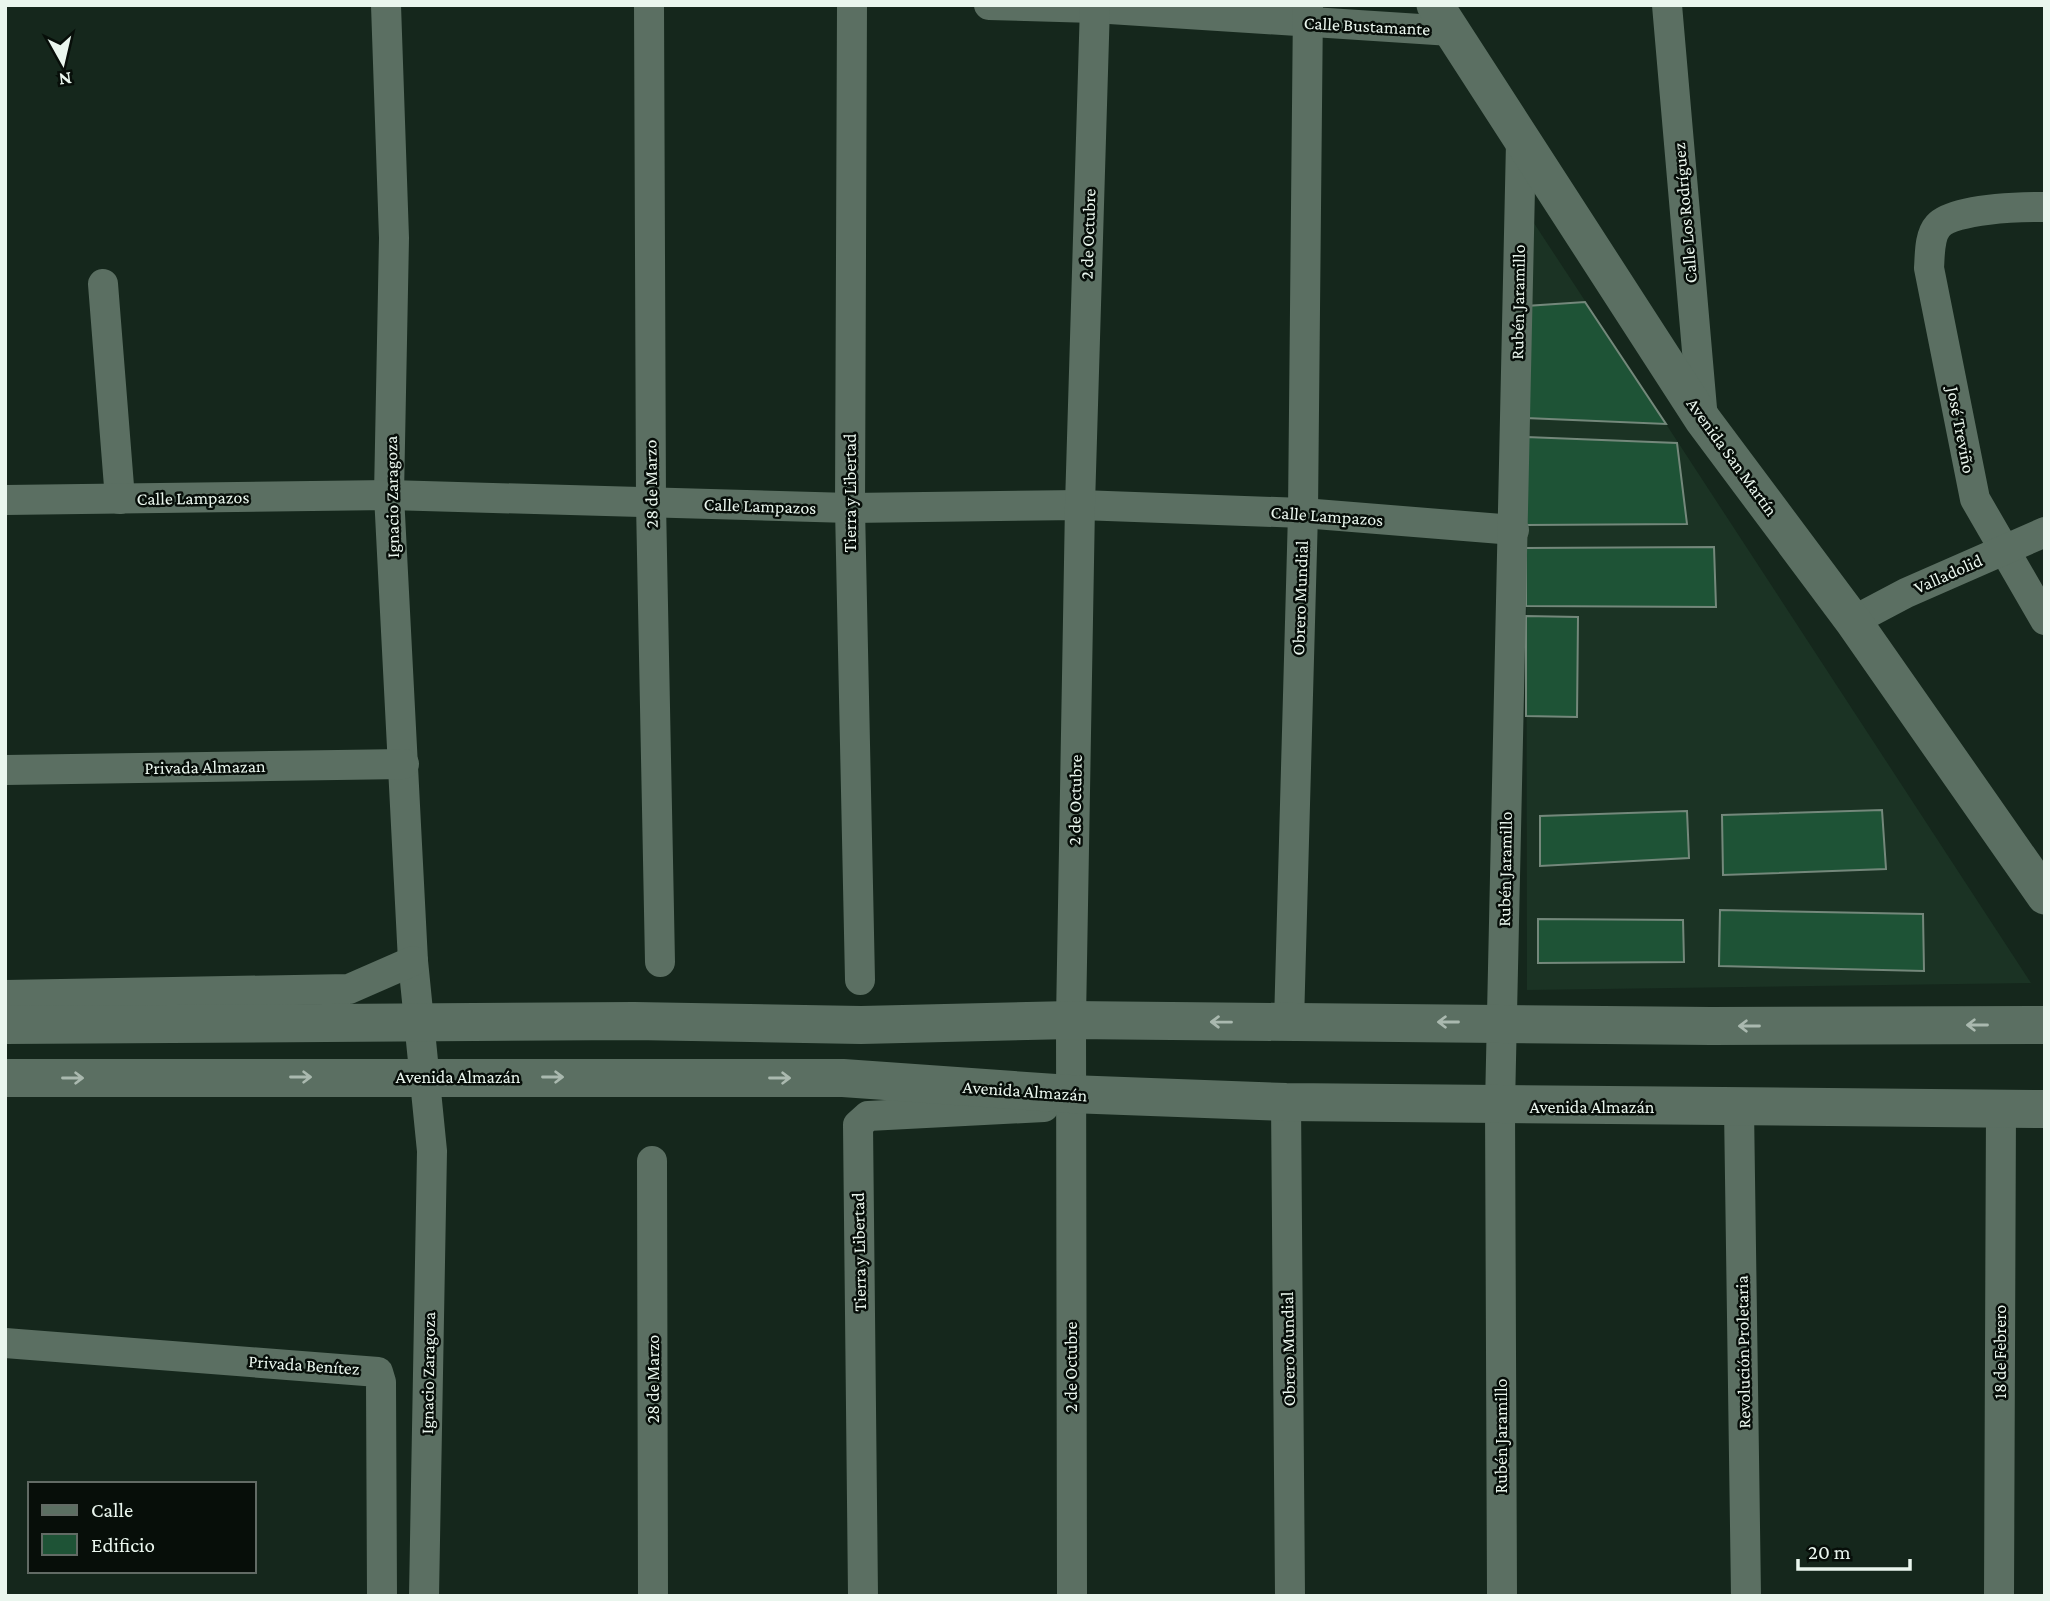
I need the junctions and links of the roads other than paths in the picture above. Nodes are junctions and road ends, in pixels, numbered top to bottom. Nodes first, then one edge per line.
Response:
1 (386, 5) edge
2 (649, 5) edge
3 (852, 5) edge
4 (989, 5) edge
5 (1667, 5) edge
6 (1095, 7) edge
7 (1308, 14) edge
8 (1443, 18) edge
9 (1521, 142) junction
10 (2045, 207) edge
11 (103, 284) dead end
12 (1703, 420) junction
13 (389, 495) junction
14 (120, 499) junction
15 (5, 500) edge
16 (651, 503) junction
17 (1080, 505) junction
18 (850, 508) junction
19 (1303, 513) junction
20 (1514, 530) junction
21 (2045, 532) edge
22 (2003, 550) junction
23 (2045, 620) edge
24 (1853, 621) junction
25 (404, 764) junction
26 (5, 770) edge
27 (2045, 896) edge
28 (660, 962) dead end
29 (414, 974) junction
30 (860, 980) dead end
31 (5, 995) edge
32 (1070, 1020) junction
33 (1502, 1022) junction
34 (1289, 1023) junction
35 (5, 1025) edge
36 (2045, 1025) edge
37 (5, 1078) edge
38 (1070, 1100) junction
39 (1286, 1102) junction
40 (1500, 1106) junction
41 (1739, 1108) junction
42 (2001, 1108) junction
43 (2045, 1109) edge
44 (652, 1161) dead end
45 (5, 1343) edge
46 (382, 1596) edge
47 (424, 1596) edge
48 (653, 1596) edge
49 (863, 1596) edge
50 (1072, 1596) edge
51 (1290, 1596) edge
52 (1502, 1596) edge
53 (1746, 1596) edge
54 (1999, 1596) edge

1 - 13 street, Ignacio Zaragoza
2 - 16 street, 28 de Marzo
3 - 18 street, Tierra y Libertad
4 - 6 street, Calle Bustamante
5 - 12 street, Calle Los Rodríguez
6 - 7 street, Calle Bustamante
6 - 17 street, 2 de Octubre
7 - 8 street, Calle Bustamante
7 - 19 street, Obrero Mundial
8 - 9 street, Avenida San Martín
9 - 12 street, Avenida San Martín
9 - 20 street, Rubén Jaramillo
10 - 22 street, José Treviño
11 - 14 street
12 - 24 street, Avenida San Martín
13 - 14 street, Calle Lampazos
13 - 16 street, Calle Lampazos
13 - 25 street, Ignacio Zaragoza
14 - 15 street, Calle Lampazos
16 - 18 street, Calle Lampazos
16 - 28 street, 28 de Marzo
17 - 18 street, Calle Lampazos
17 - 19 street, Calle Lampazos
17 - 32 street, 2 de Octubre
18 - 30 street, Tierra y Libertad
19 - 20 street, Calle Lampazos
19 - 34 street, Obrero Mundial
20 - 33 street, Rubén Jaramillo
21 - 22 street, Valladolid
22 - 23 street, José Treviño
22 - 24 street, Valladolid
24 - 27 street, Avenida San Martín
25 - 26 street, Privada Almazan
25 - 29 street, Ignacio Zaragoza
29 - 31 street
29 - 47 street, Ignacio Zaragoza
34 -> 32 main road
32 - 35 main road
32 - 38 street, 2 de Octubre
33 -> 34 main road
36 -> 33 main road
33 - 40 street, Rubén Jaramillo
37 -> 38 main road, Avenida Almazán
38 - 39 main road, Avenida Almazán
38 - 49 street, Tierra y Libertad
38 - 50 street, 2 de Octubre
39 - 40 main road, Avenida Almazán
39 - 51 street, Obrero Mundial
40 - 41 main road, Avenida Almazán
40 - 52 street, Rubén Jaramillo
41 - 42 main road, Avenida Almazán
41 - 53 street, Revolución Proletaria
42 - 43 main road, Avenida Almazán
42 - 54 street, 18 de Febrero
44 - 48 street, 28 de Marzo
45 - 46 street, Privada Benítez

